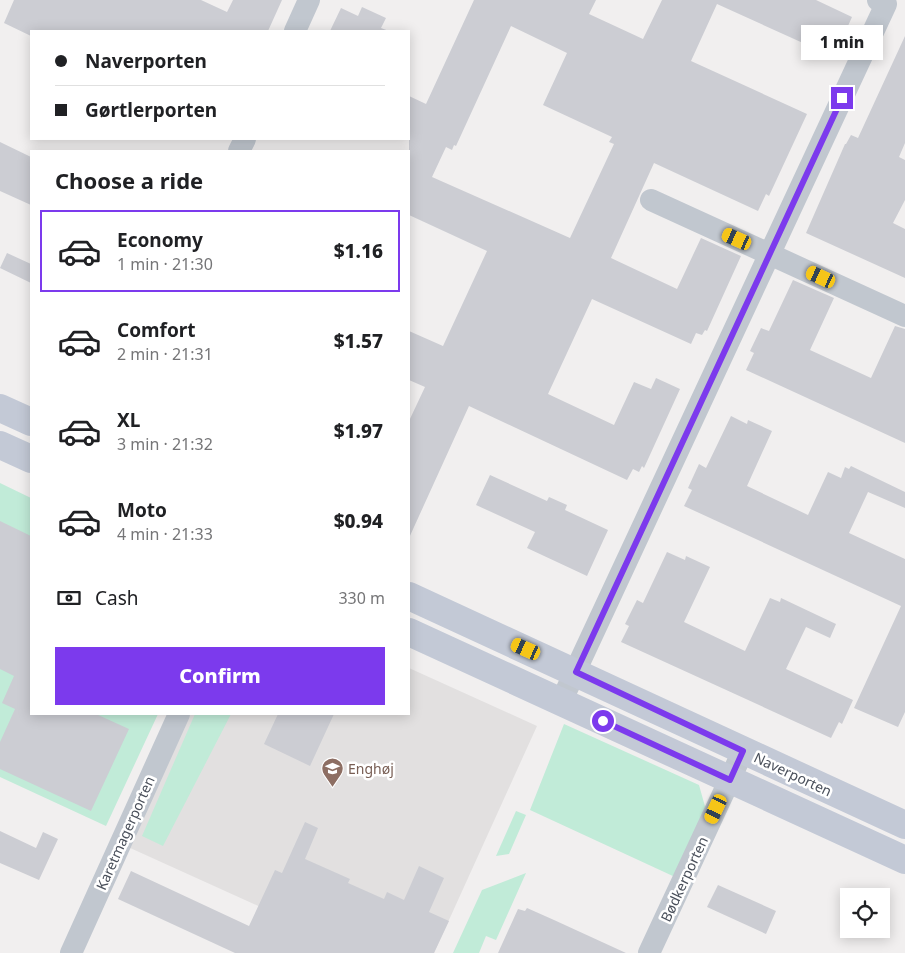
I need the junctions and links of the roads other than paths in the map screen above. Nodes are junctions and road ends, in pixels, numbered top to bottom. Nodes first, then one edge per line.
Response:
1 (309, 0) edge
2 (878, 0) edge
3 (294, 30) edge
4 (652, 200) dead end
5 (770, 254) junction
6 (905, 316) edge
7 (0, 408) edge
8 (30, 422) edge
9 (0, 445) edge
10 (30, 459) edge
11 (410, 596) edge
12 (410, 632) edge
13 (576, 672) junction
14 (561, 702) junction
15 (180, 715) edge
16 (743, 751) junction
17 (730, 780) junction
18 (905, 825) edge
19 (905, 860) edge
20 (71, 953) edge
21 (649, 953) edge

1 - 3 street
2 - 5 street
4 - 5 street
5 - 6 street
5 - 13 street
7 - 8 street
9 - 10 street
11 - 13 street, Naverporten
12 - 14 street
13 - 14 street
13 - 16 street, Naverporten
14 - 17 street
15 - 20 street, Karetmagerporten
16 - 17 street, Bødkerporten
16 - 18 street, Naverporten
17 - 19 street
17 - 21 street, Bødkerporten

